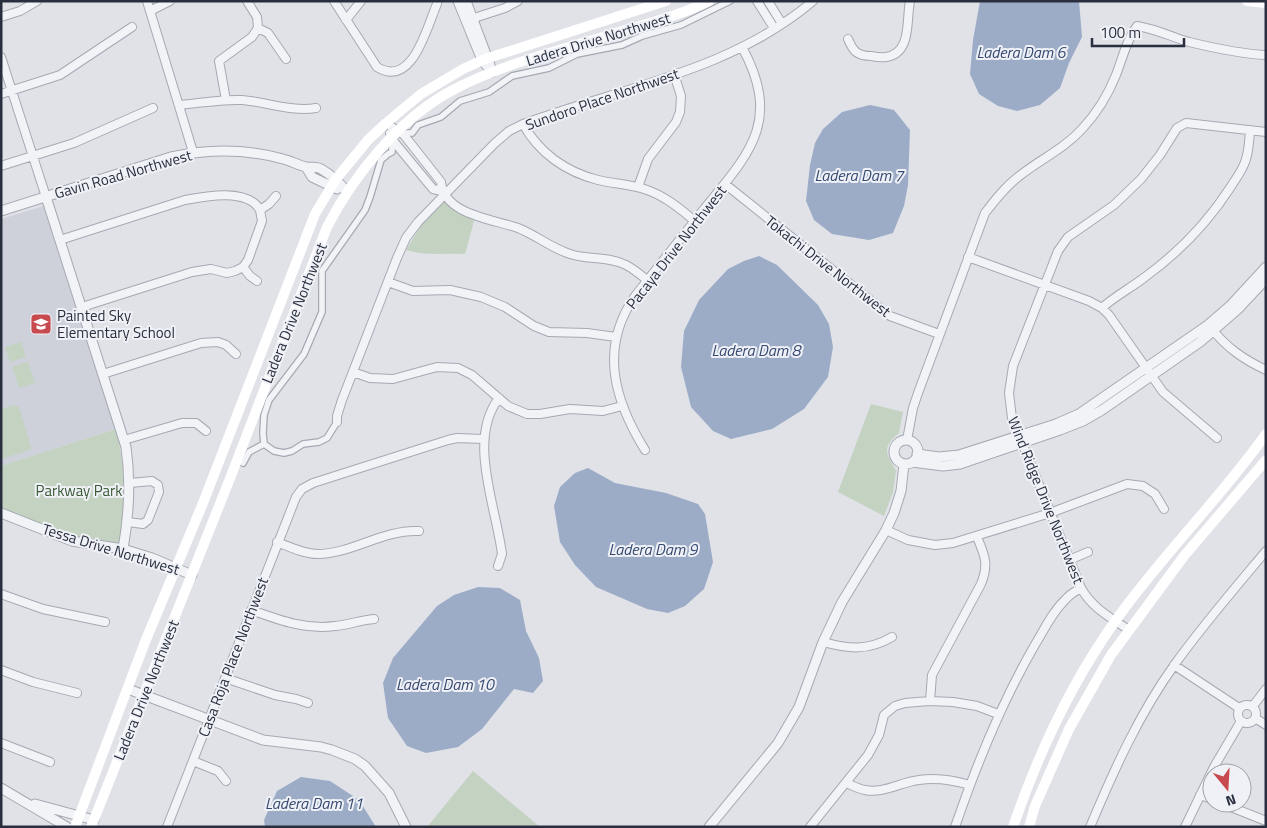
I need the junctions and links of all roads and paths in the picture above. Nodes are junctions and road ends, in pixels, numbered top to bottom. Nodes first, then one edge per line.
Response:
1 (37, 1) edge
2 (147, 1) edge
3 (170, 1) edge
4 (247, 1) edge
5 (334, 1) edge
6 (361, 1) edge
7 (458, 1) edge
8 (466, 1) edge
9 (518, 1) edge
10 (666, 1) edge
11 (709, 1) edge
12 (730, 1) edge
13 (757, 1) edge
14 (768, 1) edge
15 (812, 1) edge
16 (910, 1) edge
17 (1247, 1) edge
18 (1266, 3) edge
19 (436, 4) dead end
20 (150, 11) junction
21 (1, 17) edge
22 (346, 20) junction
23 (469, 20) junction
24 (782, 24) junction
25 (132, 27) dead end
26 (258, 28) junction
27 (774, 28) junction
28 (848, 39) dead end
29 (742, 47) junction
30 (1266, 55) edge
31 (1, 57) edge
32 (286, 59) dead end
33 (485, 59) junction
34 (492, 72) junction
35 (674, 74) junction
36 (12, 91) junction
37 (1, 94) edge
38 (226, 100) junction
39 (180, 105) junction
40 (153, 108) dead end
41 (316, 108) dead end
42 (386, 123) junction
43 (523, 124) junction
44 (1250, 131) junction
45 (1266, 132) edge
46 (398, 137) junction
47 (194, 152) junction
48 (33, 156) junction
49 (1, 166) edge
50 (333, 183) junction
51 (725, 184) junction
52 (638, 187) junction
53 (347, 192) junction
54 (443, 193) junction
55 (276, 196) dead end
56 (46, 197) junction
57 (260, 210) junction
58 (1, 211) edge
59 (695, 221) junction
60 (60, 240) junction
61 (968, 257) junction
62 (243, 267) junction
63 (1266, 267) edge
64 (1266, 279) edge
65 (648, 280) junction
66 (257, 281) dead end
67 (388, 282) junction
68 (1044, 284) junction
69 (82, 307) junction
70 (1102, 308) junction
71 (1211, 328) junction
72 (939, 334) junction
73 (616, 337) junction
74 (236, 354) dead end
75 (1266, 370) edge
76 (353, 372) junction
77 (1149, 373) junction
78 (103, 374) junction
79 (499, 398) junction
80 (622, 406) junction
81 (338, 422) joint
82 (206, 431) dead end
83 (1266, 434) edge
84 (1217, 438) dead end
85 (483, 439) junction
86 (124, 440) junction
87 (907, 440) junction
88 (1020, 440) junction
89 (264, 444) junction
90 (645, 450) dead end
91 (918, 454) junction
92 (1266, 460) edge
93 (243, 463) dead end
94 (908, 463) junction
95 (130, 484) junction
96 (1164, 509) dead end
97 (1, 513) edge
98 (1050, 513) junction
99 (128, 522) junction
100 (886, 530) junction
101 (419, 532) dead end
102 (977, 537) junction
103 (277, 542) junction
104 (122, 549) junction
105 (1266, 551) edge
106 (1088, 552) dead end
107 (1069, 560) junction
108 (498, 566) dead end
109 (176, 568) junction
110 (192, 574) junction
111 (1082, 588) junction
112 (1, 594) edge
113 (251, 610) junction
114 (374, 619) dead end
115 (1115, 621) junction
116 (105, 622) dead end
117 (1129, 630) junction
118 (892, 637) dead end
119 (823, 642) junction
120 (1174, 665) junction
121 (1, 670) edge
122 (225, 678) junction
123 (128, 689) junction
124 (1266, 689) edge
125 (77, 693) dead end
126 (144, 695) junction
127 (930, 701) junction
128 (308, 703) dead end
129 (1253, 706) junction
130 (1239, 708) junction
131 (998, 714) junction
132 (1255, 718) junction
133 (209, 719) junction
134 (1241, 721) junction
135 (1266, 725) edge
136 (1, 744) edge
137 (193, 760) junction
138 (50, 762) dead end
139 (226, 781) dead end
140 (846, 783) junction
141 (970, 785) junction
142 (1, 788) edge
143 (1200, 795) joint
144 (25, 801) junction
145 (1246, 813) edge
146 (80, 816) junction
147 (1266, 821) edge
148 (93, 823) edge
149 (67, 827) edge
150 (75, 827) edge
151 (167, 827) edge
152 (406, 827) edge
153 (709, 827) edge
154 (810, 827) edge
155 (955, 827) edge
156 (1013, 827) edge
157 (1029, 827) edge
158 (1090, 827) edge
159 (1184, 827) edge

1 - 21 street
2 - 20 street
3 - 20 street
4 - 26 street
5 - 22 street
6 - 22 street
7 - 23 street
8 - 23 street
9 - 23 street
10 - 33 main road, Ladera Drive Northwest
11 - 34 main road, Ladera Drive Northwest
12 - 46 street
13 - 27 street
14 - 24 street
15 - 24 street, Sundoro Place Northwest
16 - 28 street
17 - 18 main road
19 - 22 street
20 - 39 street
23 - 33 street
24 - 27 street, Sundoro Place Northwest
25 - 36 street
26 - 32 street
26 - 38 street
27 - 29 street, Sundoro Place Northwest
29 - 35 street, Sundoro Place Northwest
29 - 51 street, Pacaya Drive Northwest
30 - 61 street
31 - 36 street
33 - 34 street
33 - 42 main road, Ladera Drive Northwest
34 - 46 main road, Ladera Drive Northwest
35 - 43 street, Sundoro Place Northwest
35 - 52 street
36 - 37 street
36 - 48 street
38 - 39 street
38 - 41 street
39 - 47 street
40 - 48 street
42 - 46 street
42 - 50 main road, Ladera Drive Northwest
43 - 52 street
43 - 54 street, Sundoro Place Northwest
44 - 45 street
44 - 68 street, Wind Ridge Drive Northwest
44 - 70 street
46 - 53 main road, Ladera Drive Northwest
46 - 54 street
46 - 54 street
46 - 89 street
47 - 50 street, Gavin Road Northwest
47 - 56 street, Gavin Road Northwest
48 - 49 street
48 - 56 street
50 - 53 street, Gavin Road Northwest
50 - 109 main road, Ladera Drive Northwest
51 - 59 street, Pacaya Drive Northwest
51 - 72 street, Tokachi Drive Northwest
52 - 59 street
53 - 110 main road, Ladera Drive Northwest
54 - 65 street
54 - 67 street, Sundoro Place Northwest
55 - 57 street
56 - 58 street, Gavin Road Northwest
56 - 60 street
57 - 60 street
57 - 62 street
59 - 65 street, Pacaya Drive Northwest
60 - 69 street
61 - 68 street
61 - 72 street
62 - 66 street
62 - 69 street
63 - 71 street
64 - 71 street
65 - 73 street, Pacaya Drive Northwest
67 - 73 street
67 - 76 street, Sundoro Place Northwest
68 - 70 street
68 - 88 street, Wind Ridge Drive Northwest
69 - 78 street
70 - 77 street
71 - 75 street
71 - 77 street
72 - 87 street
73 - 80 street, Pacaya Drive Northwest
74 - 78 street
76 - 79 street
76 - 81 street, Sundoro Place Northwest
77 - 84 street
77 - 88 street
78 - 86 street
79 - 80 street
79 - 85 street
80 - 90 street, Pacaya Drive Northwest
81 - 89 street
82 - 86 street
83 - 115 main road
85 - 103 street, Casa Roja Place Northwest
85 - 108 street
86 - 95 street
87 - 91 street
87 - 94 street
88 - 91 street
88 - 94 street
88 - 98 street, Wind Ridge Drive Northwest
89 - 93 street
91 - 94 street
92 - 117 main road
94 - 100 street
95 - 99 street
95 - 99 street
96 - 98 street
97 - 104 street, Tessa Drive Northwest
98 - 102 street
98 - 107 street, Wind Ridge Drive Northwest
99 - 104 street
100 - 102 street
100 - 119 street
101 - 103 street
102 - 127 street
103 - 113 street, Casa Roja Place Northwest
104 - 109 street, Tessa Drive Northwest
105 - 120 street
106 - 107 street
107 - 111 street, Wind Ridge Drive Northwest
109 - 110 street, Tessa Drive Northwest
109 - 123 main road, Ladera Drive Northwest
110 - 126 main road, Ladera Drive Northwest
111 - 115 street, Wind Ridge Drive Northwest
111 - 131 street
112 - 116 street
113 - 114 street
113 - 122 street, Casa Roja Place Northwest
115 - 117 street, Wind Ridge Drive Northwest
115 - 156 main road
117 - 157 main road
118 - 119 street
119 - 153 street
120 - 130 street
120 - 158 street
121 - 125 street
122 - 128 street
122 - 133 street, Casa Roja Place Northwest
123 - 126 street
123 - 146 main road, Ladera Drive Northwest
124 - 129 street
126 - 133 street
126 - 148 main road, Ladera Drive Northwest
127 - 131 street
127 - 140 street
129 - 130 street
129 - 132 street
130 - 134 street
131 - 141 street
132 - 134 street
132 - 135 street
133 - 137 street, Casa Roja Place Northwest
133 - 152 street
134 - 143 street
136 - 138 street
137 - 139 street
137 - 151 street, Casa Roja Place Northwest
140 - 141 street
140 - 154 street
141 - 155 street
142 - 144 street
143 - 159 street
144 - 146 street
144 - 149 street
145 - 147 street
146 - 148 street
146 - 150 main road, Ladera Drive Northwest

